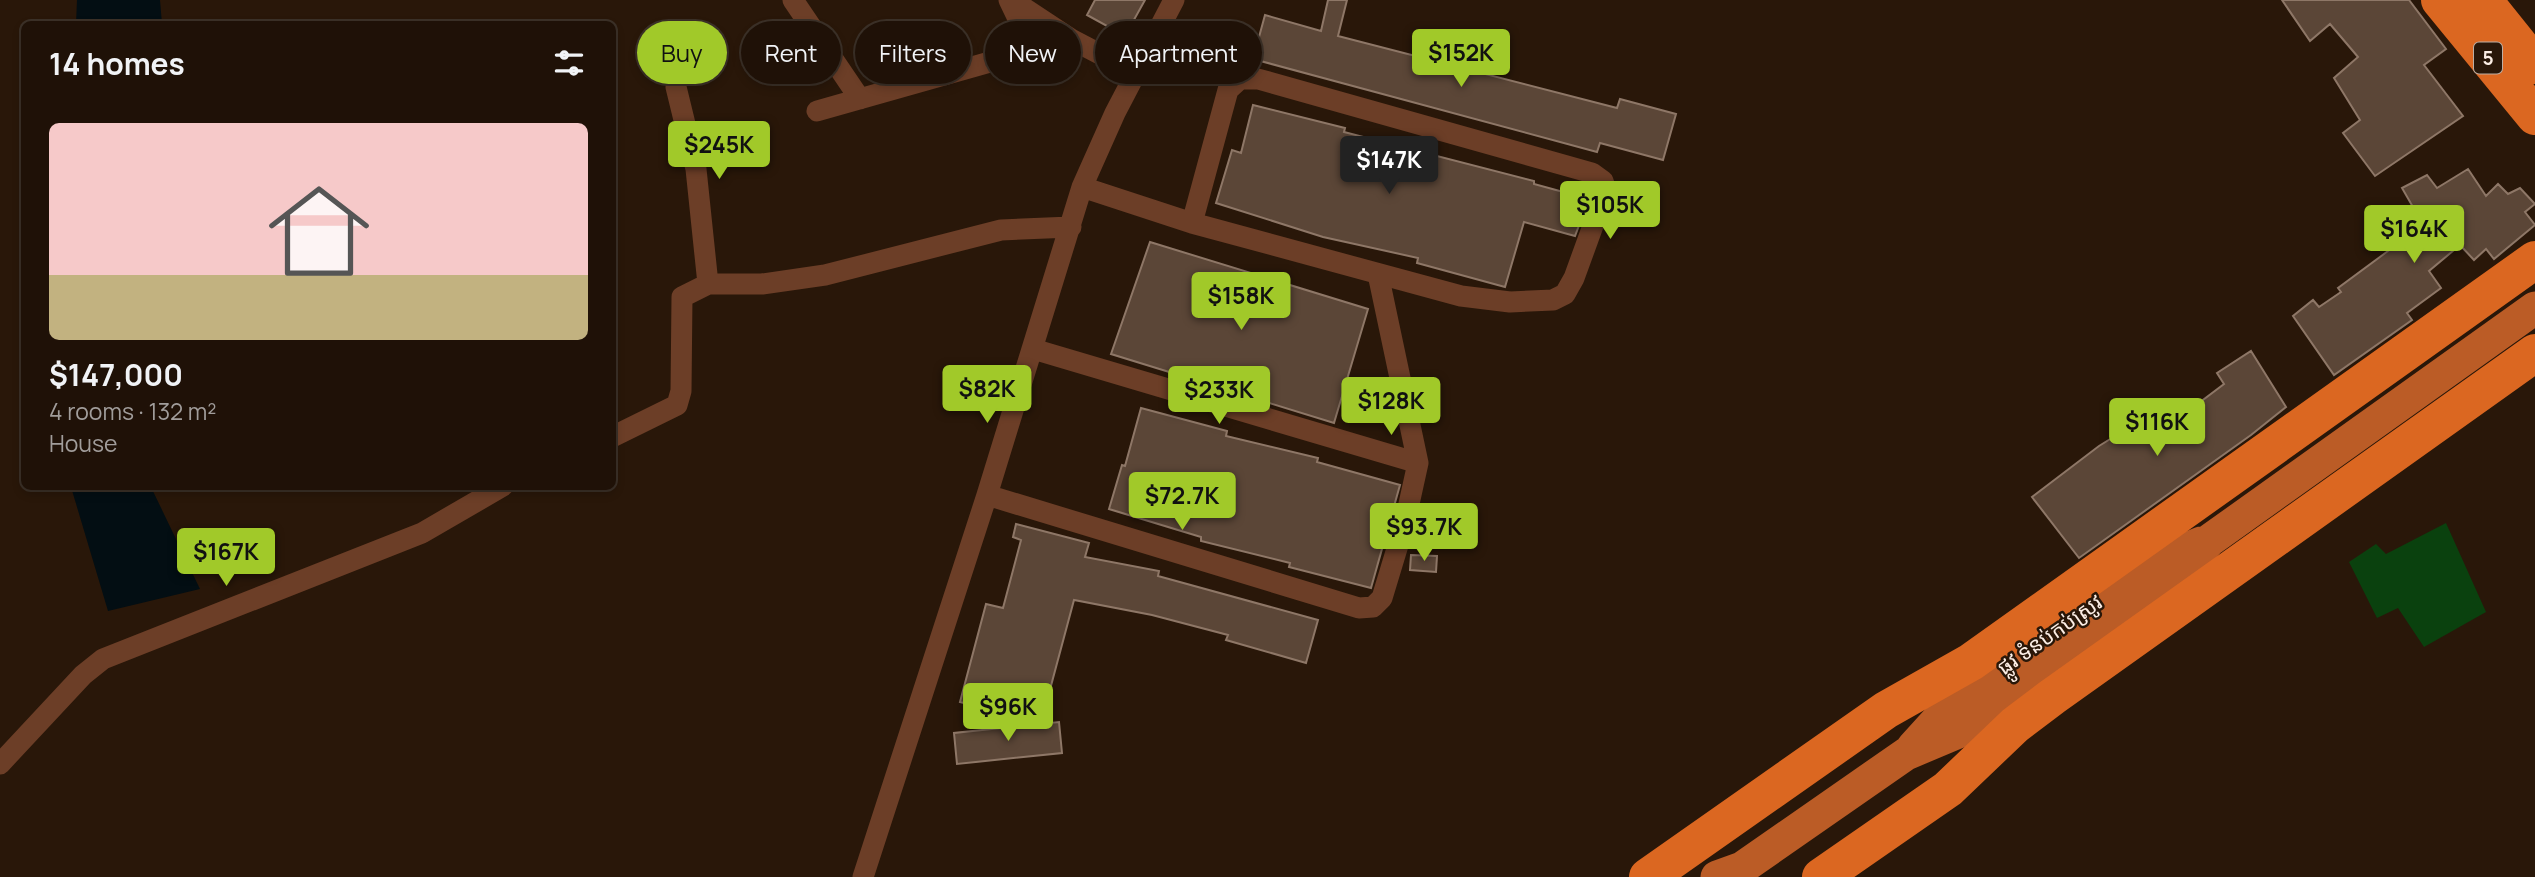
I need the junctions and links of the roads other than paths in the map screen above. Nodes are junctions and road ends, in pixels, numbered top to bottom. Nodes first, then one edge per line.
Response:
1 (793, 0) edge
2 (1011, 0) edge
3 (1174, 0) edge
4 (2441, 0) edge
5 (2483, 0) edge
6 (1020, 21) edge
7 (1043, 21) edge
8 (1163, 21) edge
9 (985, 63) edge
10 (2535, 65) edge
11 (1131, 84) edge
12 (676, 86) dead end
13 (860, 99) junction
14 (817, 111) dead end
15 (2535, 116) edge
16 (1082, 187) junction
17 (1192, 223) junction
18 (1071, 227) junction
19 (2535, 260) edge
20 (1378, 274) junction
21 (708, 284) junction
22 (2535, 308) edge
23 (1033, 349) junction
24 (2535, 353) edge
25 (616, 435) edge
26 (1418, 463) junction
27 (496, 490) edge
28 (987, 495) junction
29 (0, 764) edge
30 (1731, 874) edge
31 (863, 877) edge
32 (1648, 877) edge
33 (1821, 877) edge

1 - 13 street
2 - 6 street
2 - 7 street
3 - 8 street
4 - 15 highway, 5
5 - 10 highway, 5
9 - 13 street
11 - 16 street
12 - 21 street
13 - 14 street
16 - 17 street
16 - 18 street
17 - 20 street
17 - 20 street
18 - 21 street
18 - 23 street
19 - 32 highway
20 - 26 street
21 - 25 street
22 - 30 main road, ផ្លូវ ទំនប់កប់ស្រូវ
23 - 26 street
23 - 28 street
24 - 33 highway
26 - 28 street
27 - 29 street
28 - 31 street

